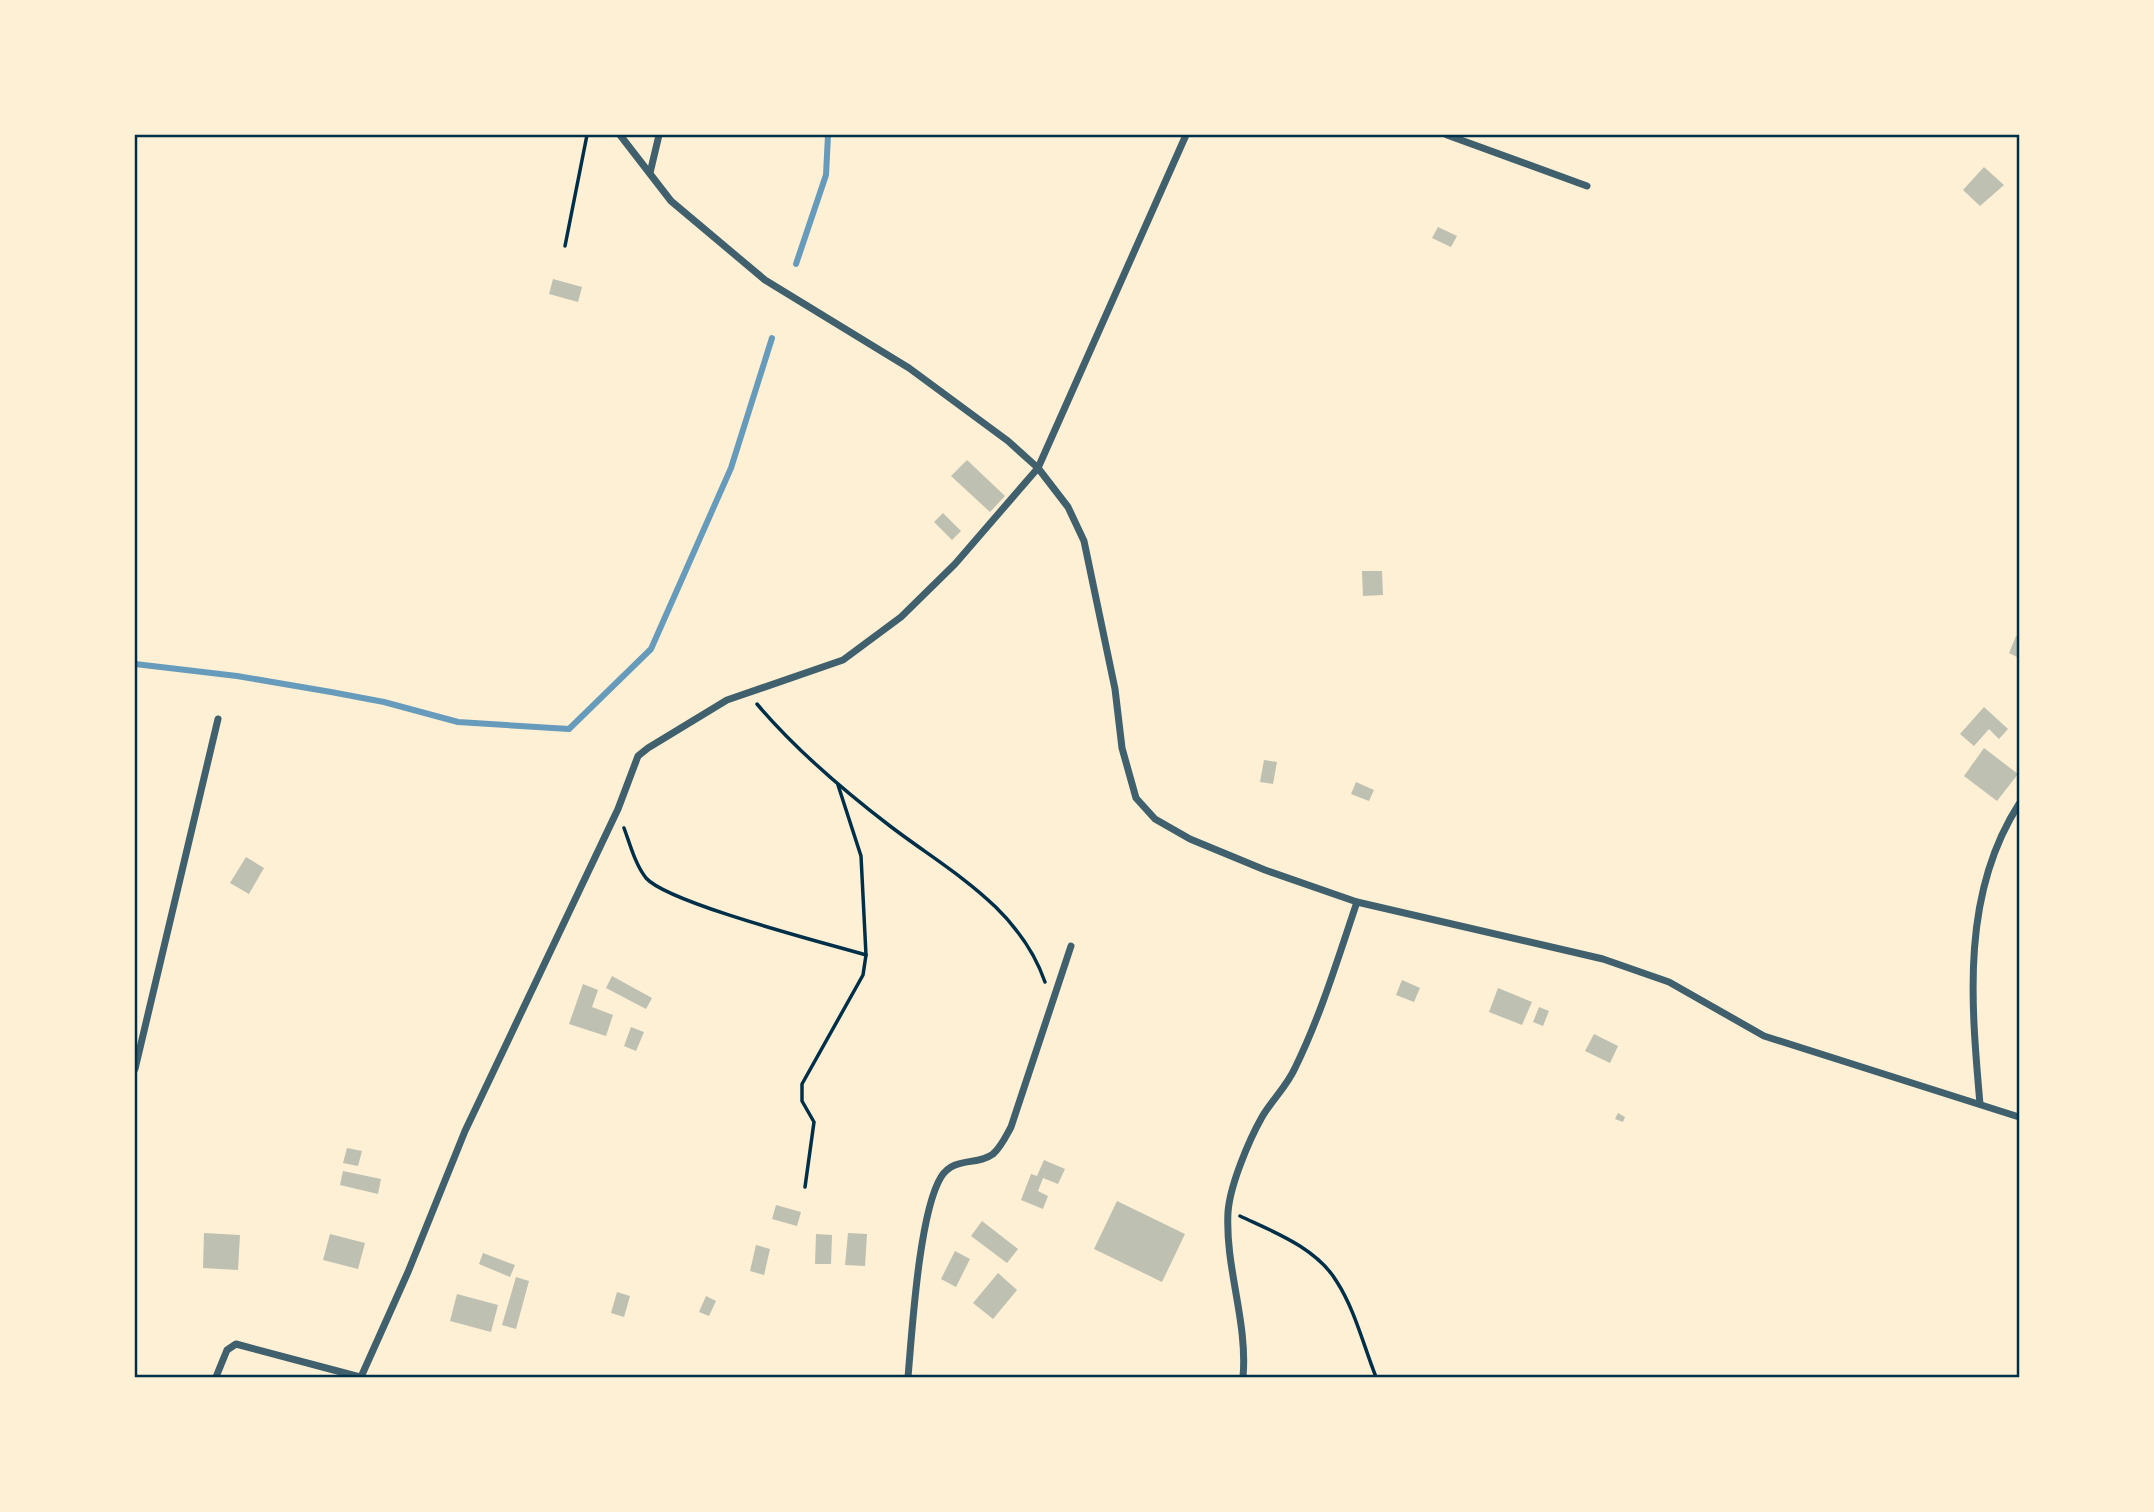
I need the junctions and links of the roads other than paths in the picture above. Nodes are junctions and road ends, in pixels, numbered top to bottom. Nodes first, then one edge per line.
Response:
1 (620, 135) edge
2 (659, 135) edge
3 (1186, 135) edge
4 (1447, 135) edge
5 (650, 173) junction
6 (1587, 186) dead end
7 (1038, 468) junction
8 (219, 719) dead end
9 (2019, 804) edge
10 (1357, 902) junction
11 (1071, 946) dead end
12 (135, 1069) edge
13 (1980, 1104) junction
14 (2019, 1117) edge
15 (216, 1377) edge
16 (360, 1377) edge
17 (908, 1377) edge
18 (1243, 1377) edge

1 - 5 street
2 - 5 street
3 - 7 street
4 - 6 street
5 - 7 street
7 - 10 street
7 - 16 street
8 - 12 street
9 - 13 street
10 - 13 street
10 - 18 street
11 - 17 street
13 - 14 street
15 - 16 street

